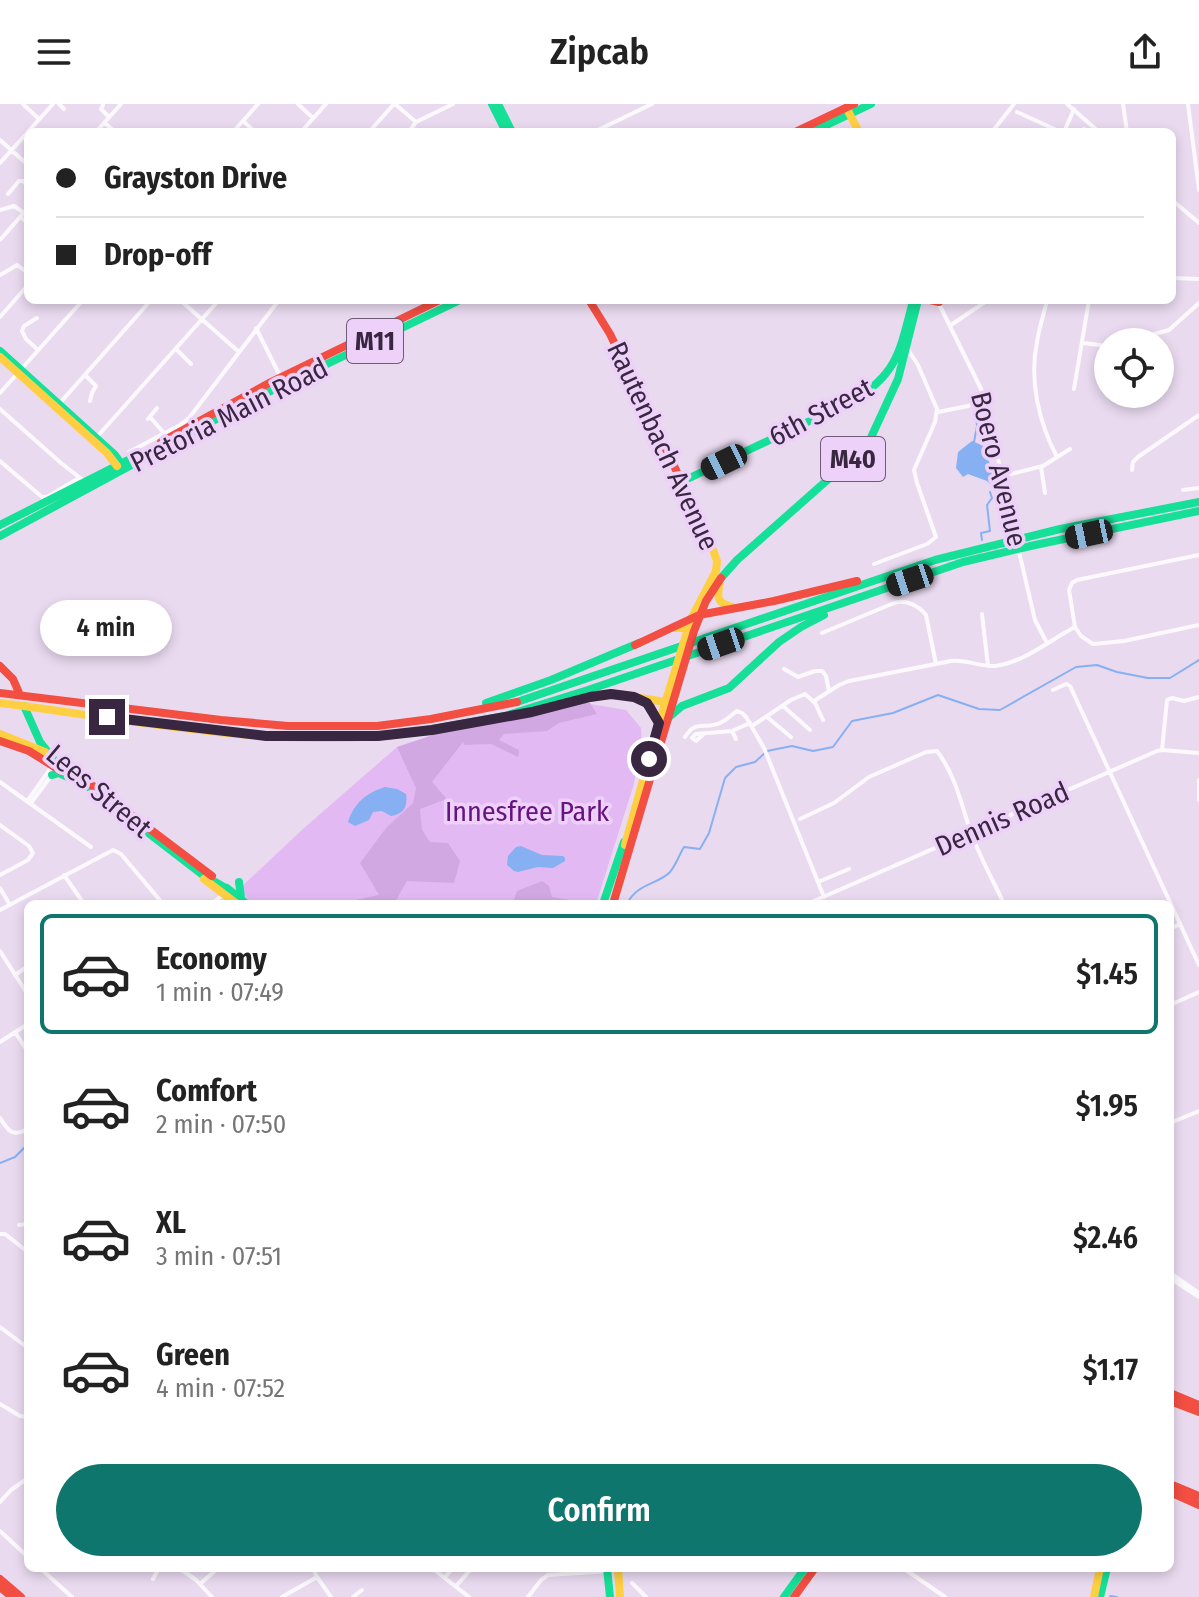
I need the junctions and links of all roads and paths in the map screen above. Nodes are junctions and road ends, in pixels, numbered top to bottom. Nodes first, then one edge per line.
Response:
1 (23, 104) edge
2 (53, 104) edge
3 (59, 104) edge
4 (121, 104) edge
5 (258, 104) edge
6 (298, 104) edge
7 (326, 104) edge
8 (394, 104) edge
9 (453, 104) edge
10 (495, 104) edge
11 (652, 104) edge
12 (871, 104) edge
13 (1014, 104) edge
14 (1067, 104) edge
15 (1123, 104) edge
16 (1188, 104) edge
17 (103, 105) edge
18 (64, 109) dead end
19 (1074, 109) junction
20 (848, 110) edge
21 (1017, 112) dead end
22 (109, 117) junction
23 (313, 118) junction
24 (39, 119) junction
25 (243, 121) junction
26 (416, 122) junction
27 (104, 123) junction
28 (31, 128) edge
29 (100, 128) edge
30 (110, 128) edge
31 (237, 128) edge
32 (251, 128) edge
33 (306, 128) edge
34 (373, 128) edge
35 (412, 128) edge
36 (507, 128) edge
37 (602, 128) edge
38 (805, 128) edge
39 (819, 128) edge
40 (859, 128) edge
41 (995, 128) edge
42 (1053, 128) edge
43 (1064, 128) edge
44 (1095, 128) edge
45 (1126, 128) edge
46 (24, 136) edge
47 (0, 140) edge
48 (20, 141) junction
49 (24, 144) edge
50 (12, 150) junction
51 (24, 161) edge
52 (0, 163) edge
53 (24, 182) edge
54 (1199, 190) edge
55 (8, 194) dead end
56 (1176, 203) edge
57 (0, 210) edge
58 (24, 213) edge
59 (1199, 223) edge
60 (0, 240) edge
61 (24, 270) edge
62 (0, 275) edge
63 (1176, 278) edge
64 (1199, 279) edge
65 (24, 290) edge
66 (1199, 303) edge
67 (79, 304) edge
68 (147, 304) edge
69 (184, 304) edge
70 (215, 304) edge
71 (276, 304) edge
72 (432, 304) edge
73 (451, 304) edge
74 (595, 304) edge
75 (915, 304) edge
76 (916, 304) edge
77 (936, 304) edge
78 (982, 304) edge
79 (1046, 304) edge
80 (1088, 304) edge
81 (0, 317) edge
82 (37, 318) dead end
83 (201, 320) junction
84 (951, 325) junction
85 (256, 328) junction
86 (1171, 328) edge
87 (1082, 343) junction
88 (1094, 344) edge
89 (907, 348) junction
90 (176, 349) junction
91 (38, 350) junction
92 (239, 352) junction
93 (0, 354) edge
94 (915, 360) junction
95 (191, 364) dead end
96 (902, 364) junction
97 (19, 372) junction
98 (85, 375) junction
99 (283, 382) junction
100 (1074, 389) dead end
101 (0, 393) edge
102 (984, 397) junction
103 (90, 401) dead end
104 (59, 404) junction
105 (157, 408) dead end
106 (0, 409) edge
107 (938, 412) junction
108 (1199, 415) edge
109 (164, 433) junction
110 (96, 438) junction
111 (1070, 449) dead end
112 (129, 452) dead end
113 (1057, 457) junction
114 (0, 461) edge
115 (121, 467) junction
116 (1041, 467) junction
117 (1132, 470) dead end
118 (1011, 474) dead end
119 (681, 482) junction
120 (90, 483) junction
121 (1199, 488) edge
122 (1183, 490) dead end
123 (1045, 493) dead end
124 (1199, 502) edge
125 (1199, 511) edge
126 (6, 523) edge
127 (0, 536) edge
128 (1199, 555) edge
129 (737, 560) junction
130 (874, 564) dead end
131 (717, 565) junction
132 (921, 565) junction
133 (720, 579) junction
134 (884, 588) junction
135 (740, 608) junction
136 (982, 614) dead end
137 (692, 625) junction
138 (1199, 625) edge
139 (1075, 627) junction
140 (822, 633) dead end
141 (1047, 643) junction
142 (936, 664) junction
143 (0, 666) edge
144 (988, 666) junction
145 (784, 669) dead end
146 (1053, 690) dead end
147 (829, 691) junction
148 (0, 693) edge
149 (611, 694) junction
150 (670, 697) junction
151 (1199, 697) edge
152 (691, 700) junction
153 (814, 701) junction
154 (0, 703) edge
155 (783, 706) junction
156 (505, 716) junction
157 (767, 717) junction
158 (668, 718) junction
159 (431, 719) junction
160 (823, 720) dead end
161 (659, 723) junction
162 (751, 724) junction
163 (810, 730) dead end
164 (732, 731) junction
165 (0, 734) edge
166 (704, 734) dead end
167 (685, 737) dead end
168 (791, 737) dead end
169 (736, 739) dead end
170 (0, 741) edge
171 (1162, 750) junction
172 (1199, 753) edge
173 (54, 767) junction
174 (1111, 771) junction
175 (651, 779) junction
176 (1199, 780) edge
177 (0, 782) edge
178 (1199, 800) edge
179 (29, 802) junction
180 (800, 819) dead end
181 (0, 825) edge
182 (628, 830) junction
183 (971, 833) junction
184 (91, 847) dead end
185 (849, 869) dead end
186 (0, 875) edge
187 (64, 875) junction
188 (239, 882) dead end
189 (818, 882) junction
190 (0, 888) edge
191 (227, 893) junction
192 (826, 896) junction
193 (81, 900) edge
194 (160, 900) edge
195 (217, 900) edge
196 (238, 900) edge
197 (241, 900) edge
198 (612, 900) edge
199 (612, 900) edge
200 (612, 900) edge
201 (612, 900) edge
202 (816, 900) edge
203 (830, 900) edge
204 (1002, 900) edge
205 (1169, 900) edge
206 (10, 905) junction
207 (0, 910) edge
208 (1174, 911) edge
209 (1180, 924) junction
210 (1174, 927) edge
211 (0, 951) edge
212 (1199, 965) edge
213 (24, 969) edge
214 (15, 975) junction
215 (24, 989) edge
216 (1199, 992) edge
217 (1174, 1003) edge
218 (24, 1026) edge
219 (15, 1032) junction
220 (0, 1042) edge
221 (24, 1046) edge
222 (1197, 1112) edge
223 (0, 1118) edge
224 (1199, 1120) edge
225 (1174, 1121) edge
226 (24, 1131) edge
227 (24, 1224) edge
228 (19, 1225) dead end
229 (2, 1234) edge
230 (24, 1249) edge
231 (1174, 1279) edge
232 (1199, 1295) edge
233 (0, 1327) edge
234 (24, 1345) edge
235 (1174, 1395) edge
236 (1174, 1403) edge
237 (0, 1404) edge
238 (1199, 1405) edge
239 (1199, 1412) edge
240 (24, 1416) edge
241 (24, 1481) edge
242 (1174, 1489) edge
243 (1174, 1491) edge
244 (1199, 1496) edge
245 (0, 1502) edge
246 (1199, 1505) edge
247 (0, 1531) edge
248 (24, 1553) edge
249 (44, 1572) edge
250 (157, 1572) edge
251 (184, 1572) edge
252 (214, 1572) edge
253 (315, 1572) edge
254 (438, 1572) edge
255 (449, 1572) edge
256 (468, 1572) edge
257 (584, 1572) edge
258 (608, 1572) edge
259 (618, 1572) edge
260 (803, 1572) edge
261 (812, 1572) edge
262 (909, 1572) edge
263 (1099, 1572) edge
264 (1106, 1572) edge
265 (317, 1577) junction
266 (445, 1577) junction
267 (0, 1579) edge
268 (153, 1579) dead end
269 (632, 1583) dead end
270 (200, 1584) junction
271 (456, 1586) junction
272 (0, 1587) edge
273 (362, 1590) dead end
274 (794, 1592) edge
275 (330, 1596) edge
276 (12, 1597) edge
277 (21, 1597) edge
278 (72, 1597) edge
279 (212, 1597) edge
280 (282, 1597) edge
281 (353, 1597) edge
282 (469, 1597) edge
283 (528, 1597) edge
284 (610, 1597) edge
285 (620, 1597) edge
286 (646, 1597) edge
287 (784, 1597) edge
288 (945, 1597) edge
289 (1094, 1597) edge
290 (1100, 1597) edge

1 - 24 street
2 - 24 street
3 - 18 street
4 - 22 street
5 - 25 street
6 - 23 street
7 - 23 street
8 - 26 street
8 - 34 street
9 - 26 street
10 - 36 main road
11 - 37 street
12 - 20 main road
13 - 41 street
14 - 19 street
15 - 45 street
16 - 54 street
17 - 22 street
19 - 43 street
19 - 44 street
20 - 38 main road
20 - 39 main road
20 - 40 main road
21 - 42 street
22 - 27 street
23 - 33 street
24 - 28 street
25 - 31 street
25 - 32 street
26 - 35 street
27 - 29 street
27 - 30 street
46 - 48 street
47 - 50 street
48 - 49 street
48 - 50 street
50 - 51 street
50 - 52 street
53 - 55 street
56 - 59 street
57 - 58 street
58 - 60 street
61 - 62 street
63 - 64 street
65 - 81 street
66 - 86 street
67 - 91 street
68 - 98 street
69 - 83 street
70 - 83 street
71 - 85 street
72 - 99 main road, Pretoria Main Road / M11
73 - 99 main road, Pretoria Main Road / M11
74 - 119 main road, Rautenbach Avenue
75 - 119 main road, 6th Street / M40
76 - 89 main road, M40
77 - 84 street, Boero Avenue
78 - 84 street
79 - 113 street
80 - 87 street
82 - 91 street
83 - 90 street
83 - 92 street
84 - 102 street, Boero Avenue
85 - 92 street
85 - 99 street
87 - 88 street
87 - 100 street
89 - 94 street
89 - 96 main road, M40
90 - 95 street
90 - 110 street
91 - 97 street
92 - 109 street
93 - 97 main road
94 - 96 street
94 - 107 street
96 - 129 main road, M40
97 - 101 street
97 - 104 main road
97 - 115 main road
98 - 103 street
98 - 104 street
99 - 115 main road, Pretoria Main Road / M11
102 - 107 street
102 - 141 street, Boero Avenue
104 - 110 main road
105 - 109 street
106 - 120 street
107 - 130 street
108 - 117 street
109 - 112 street
110 - 115 main road
111 - 113 street
113 - 116 street
114 - 120 street
115 - 120 main road, Pretoria Main Road / M11
116 - 118 street
116 - 123 street
119 - 131 main road, Rautenbach Avenue
120 - 126 main road, Pretoria Main Road / M11
121 - 122 street
124 - 132 main road
125 - 134 main road
126 - 127 main road, Pretoria Main Road / M11
128 - 139 street
129 - 131 main road
129 - 133 main road, M40
131 - 137 main road, M40
132 - 135 main road
132 - 159 main road
133 - 135 main road
133 - 137 main road, M40
134 - 152 main road
134 - 156 main road
135 - 137 main road
136 - 144 street
137 - 150 main road, M40
137 - 159 main road
138 - 139 street
139 - 141 street
140 - 142 street
141 - 144 street
142 - 144 street
142 - 147 street
143 - 191 main road, Lees Street
145 - 147 street
146 - 174 street
147 - 153 street
148 - 159 main road
149 - 150 main road
149 - 156 main road
149 - 161 main road
150 - 152 main road
150 - 158 main road, M40
150 - 161 main road, M40
151 - 171 street
152 - 158 main road
153 - 155 street
153 - 160 street
154 - 156 main road
155 - 157 street
155 - 163 street
157 - 162 street
157 - 168 street
158 - 175 main road, M40
161 - 182 main road, M40
162 - 164 street
162 - 167 street
162 - 189 street
164 - 166 street
164 - 169 street
165 - 173 main road
170 - 173 main road
171 - 172 street, Dennis Road
171 - 174 street, Dennis Road
173 - 179 street
173 - 191 main road
173 - 191 main road
174 - 183 street, Dennis Road
174 - 205 street
175 - 198 main road, M40
175 - 199 main road
176 - 178 street
177 - 179 street
179 - 184 street
180 - 183 street
181 - 186 street
182 - 200 main road, M40
182 - 201 main road
183 - 192 street, Dennis Road
183 - 204 street
185 - 189 street
187 - 193 street
187 - 194 street
187 - 206 street
188 - 197 main road
189 - 192 street
190 - 206 street
191 - 195 street
191 - 196 main road
192 - 202 street, Dennis Road
192 - 203 street
206 - 207 street
208 - 209 street
209 - 210 street
209 - 212 street
211 - 214 street
213 - 214 street
214 - 215 street
216 - 217 street
218 - 219 street
219 - 220 street
219 - 221 street
222 - 224 street
222 - 225 street
223 - 226 street
227 - 228 street
229 - 230 street
231 - 232 street
233 - 234 street
235 - 238 main road
236 - 239 main road
237 - 240 street
241 - 245 street
242 - 244 main road
243 - 246 main road
247 - 248 street
249 - 278 street
250 - 268 street
251 - 270 street
252 - 270 street
253 - 265 street
254 - 266 street
255 - 266 street
256 - 271 street
257 - 283 street
258 - 284 main road
259 - 285 main road
260 - 274 main road
261 - 274 main road
262 - 288 street
263 - 289 main road
264 - 290 main road
265 - 275 street
265 - 280 street
266 - 271 street
267 - 277 main road
269 - 286 street
270 - 279 street
271 - 282 street
272 - 276 main road
273 - 281 street
274 - 287 main road

